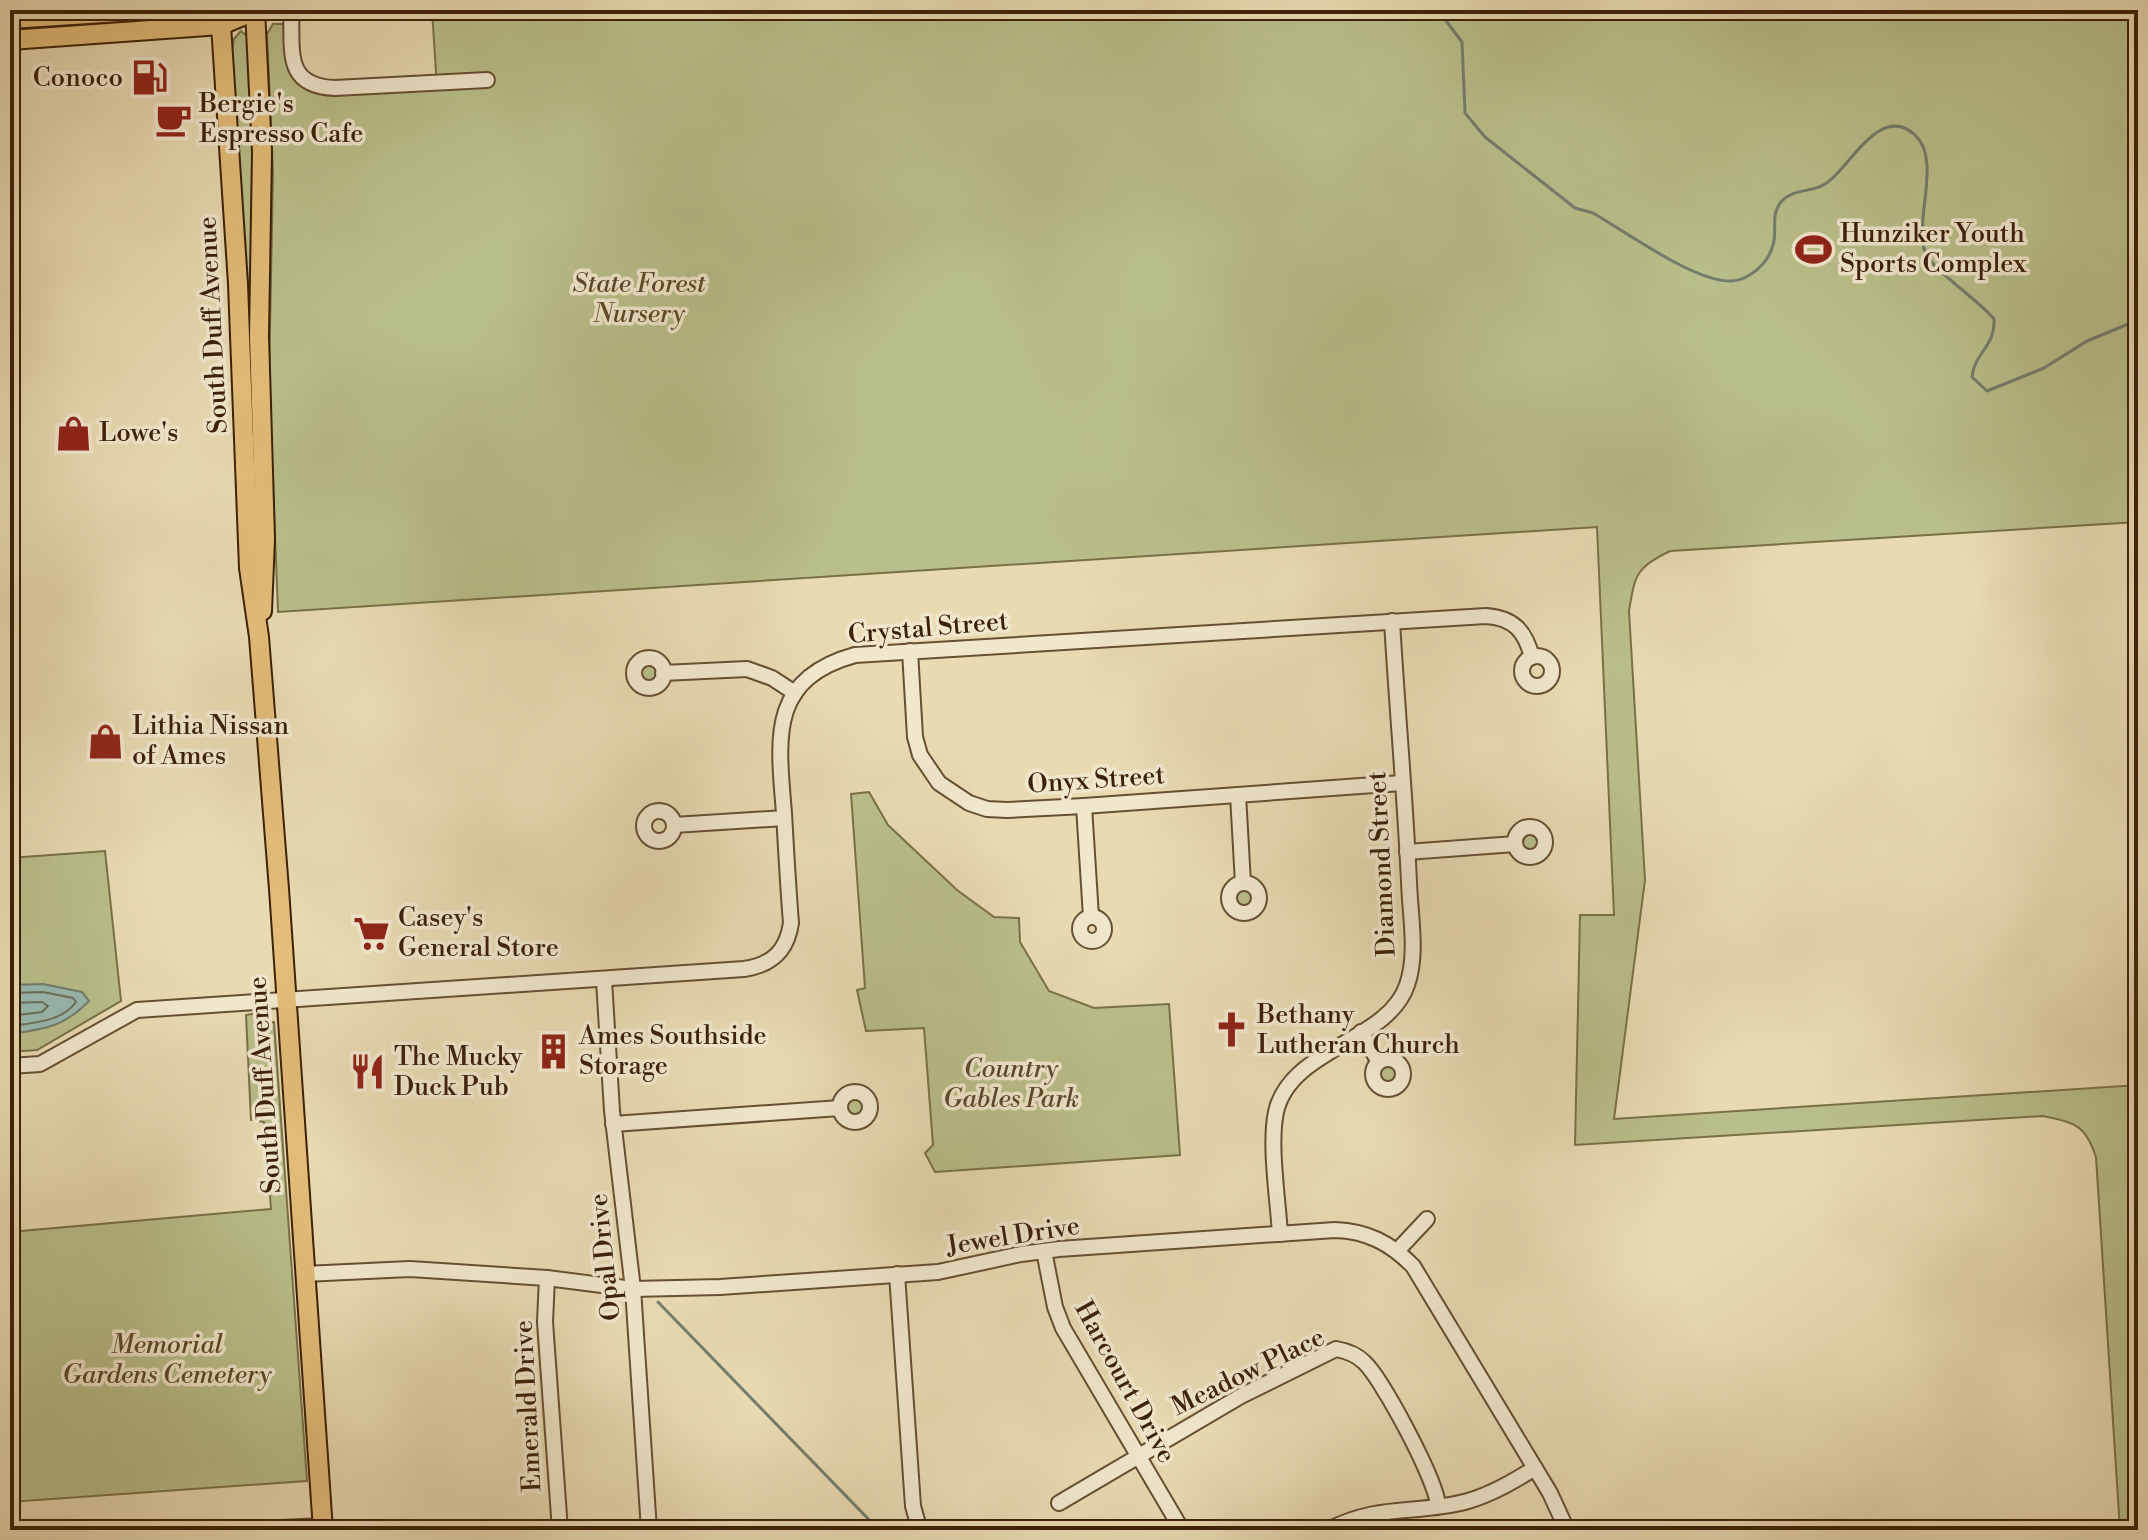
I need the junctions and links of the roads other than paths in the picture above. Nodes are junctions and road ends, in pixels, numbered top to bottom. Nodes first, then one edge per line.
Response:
1 (151, 10) edge
2 (254, 10) edge
3 (268, 10) edge
4 (291, 10) edge
5 (221, 18) edge
6 (10, 19) edge
7 (10, 40) edge
8 (487, 80) dead end
9 (1392, 621) junction
10 (259, 637) junction
11 (910, 651) junction
12 (1532, 657) dead end
13 (663, 673) dead end
14 (795, 693) junction
15 (1402, 783) junction
16 (1238, 795) junction
17 (1084, 806) junction
18 (784, 818) junction
19 (674, 825) dead end
20 (1515, 844) dead end
21 (1407, 852) junction
22 (1243, 883) dead end
23 (1091, 917) dead end
24 (604, 980) junction
25 (285, 1002) junction
26 (1361, 1032) junction
27 (1379, 1062) dead end
28 (10, 1066) edge
29 (840, 1108) dead end
30 (613, 1124) junction
31 (1427, 1219) dead end
32 (1280, 1234) junction
33 (1044, 1251) junction
34 (1397, 1251) junction
35 (304, 1274) junction
36 (897, 1274) junction
37 (547, 1278) junction
38 (633, 1289) junction
39 (1138, 1457) junction
40 (1535, 1468) junction
41 (1059, 1503) dead end
42 (1438, 1505) junction
43 (323, 1528) edge
44 (267, 1529) edge
45 (241, 1530) edge
46 (560, 1530) edge
47 (649, 1530) edge
48 (926, 1530) edge
49 (1182, 1530) edge
50 (1328, 1530) edge
51 (1567, 1530) edge

1 - 6 main road
2 - 3 street
2 - 5 main road
2 - 10 main road, South Duff Avenue
4 - 8 street
5 - 7 main road
5 - 10 main road, South Duff Avenue
9 - 11 street, Crystal Street
9 - 12 street, Crystal Street
9 - 15 street, Diamond Street
10 - 25 main road, South Duff Avenue
11 - 14 street, Crystal Street
11 - 17 street, Onyx Street
13 - 14 street
14 - 18 street, Crystal Street
15 - 16 street, Onyx Street
15 - 21 street, Diamond Street
16 - 17 street, Onyx Street
16 - 22 street
17 - 23 street
18 - 19 street
18 - 24 street, Crystal Street
20 - 21 street
21 - 26 street, Diamond Street
24 - 25 street, Crystal Street
24 - 30 street, Opal Drive
25 - 28 street, Crystal Street
25 - 35 main road, South Duff Avenue
26 - 27 street
26 - 32 street, Diamond Street
29 - 30 street
30 - 38 street, Opal Drive
31 - 34 street
32 - 33 street, Jewel Drive
32 - 34 street, Jewel Drive
33 - 36 street, Jewel Drive
33 - 39 street, Harcourt Drive
34 - 40 street, Jewel Drive
35 - 37 street, Jewel Drive
35 - 43 main road, South Duff Avenue
36 - 38 street, Jewel Drive
36 - 48 street
37 - 38 street, Jewel Drive
37 - 46 street, Emerald Drive
38 - 47 street, Opal Drive
39 - 41 street
39 - 42 street, Meadow Place
39 - 49 street, Harcourt Drive
40 - 42 street
40 - 51 street, Jewel Drive
42 - 50 street
43 - 44 street
44 - 45 street

